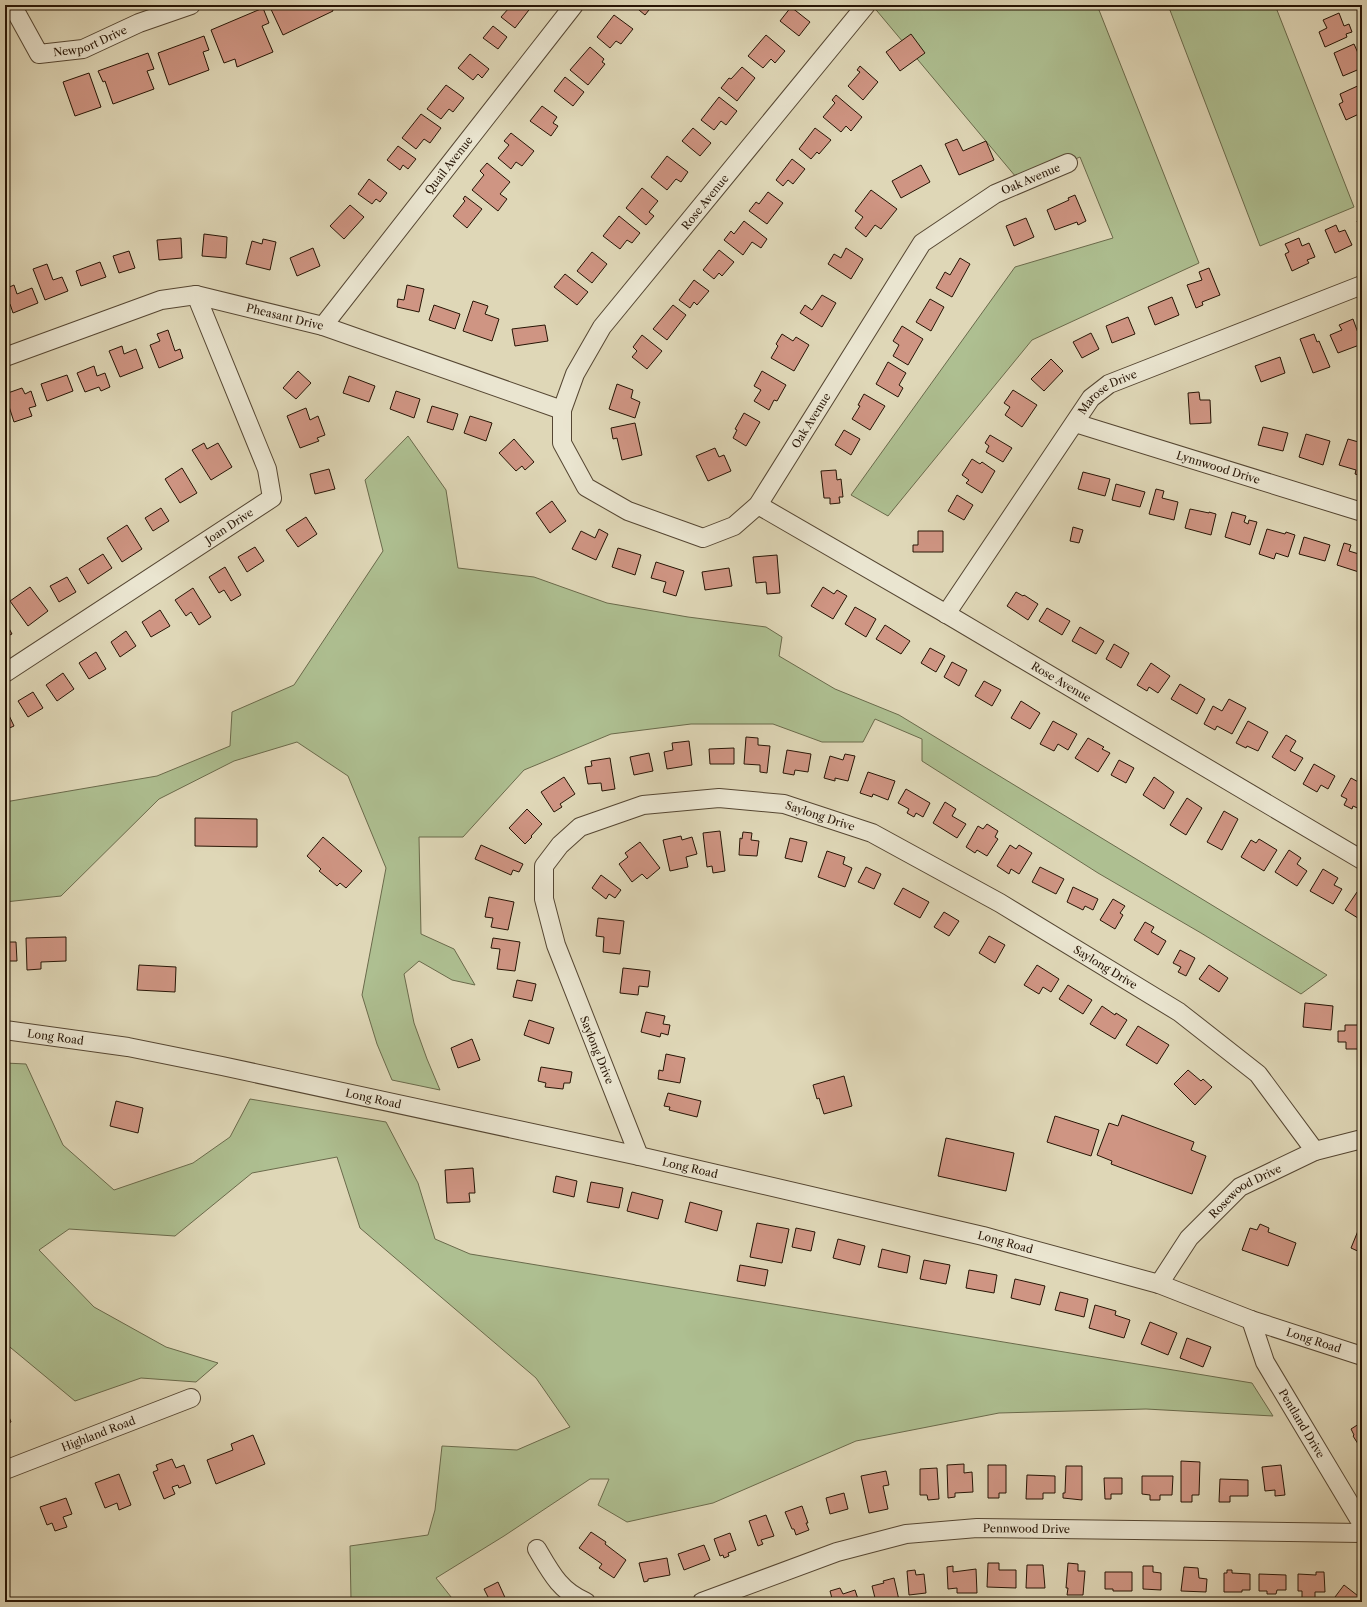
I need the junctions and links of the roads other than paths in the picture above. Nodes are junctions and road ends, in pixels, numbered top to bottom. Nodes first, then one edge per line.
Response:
1 (12, 5) edge
2 (192, 5) edge
3 (574, 5) edge
4 (866, 5) edge
5 (1068, 163) dead end
6 (1362, 284) edge
7 (196, 295) junction
8 (323, 326) junction
9 (5, 357) edge
10 (562, 410) junction
11 (1075, 423) junction
12 (758, 505) junction
13 (1362, 512) edge
14 (946, 614) junction
15 (5, 673) edge
16 (1362, 860) edge
17 (5, 1030) edge
18 (1362, 1138) edge
19 (1315, 1151) junction
20 (639, 1156) junction
21 (1159, 1284) junction
22 (1251, 1320) junction
23 (1362, 1356) edge
24 (191, 1398) dead end
25 (5, 1470) edge
26 (1362, 1524) edge
27 (1362, 1533) edge
28 (537, 1549) dead end
29 (586, 1602) edge
30 (702, 1602) edge

1 - 2 street, Newport Drive
3 - 8 street, Quail Avenue
4 - 10 street, Rose Avenue
5 - 12 street, Oak Avenue
6 - 11 street, Marose Drive
7 - 8 street, Pheasant Drive
7 - 9 street, Pheasant Drive
7 - 15 street, Joan Drive
8 - 10 street, Pheasant Drive
10 - 12 street, Oak Avenue
11 - 13 street, Lynnwood Drive
11 - 14 street, Marose Drive
12 - 14 street, Rose Avenue
14 - 16 street, Rose Avenue
17 - 20 street, Long Road
18 - 19 street, Rosewood Drive
19 - 20 street, Saylong Drive
19 - 21 street, Rosewood Drive
20 - 21 street, Long Road
21 - 22 street, Long Road
22 - 23 street, Long Road
22 - 26 street, Pentland Drive
24 - 25 street, Highland Road
27 - 30 street, Pennwood Drive
28 - 29 street

